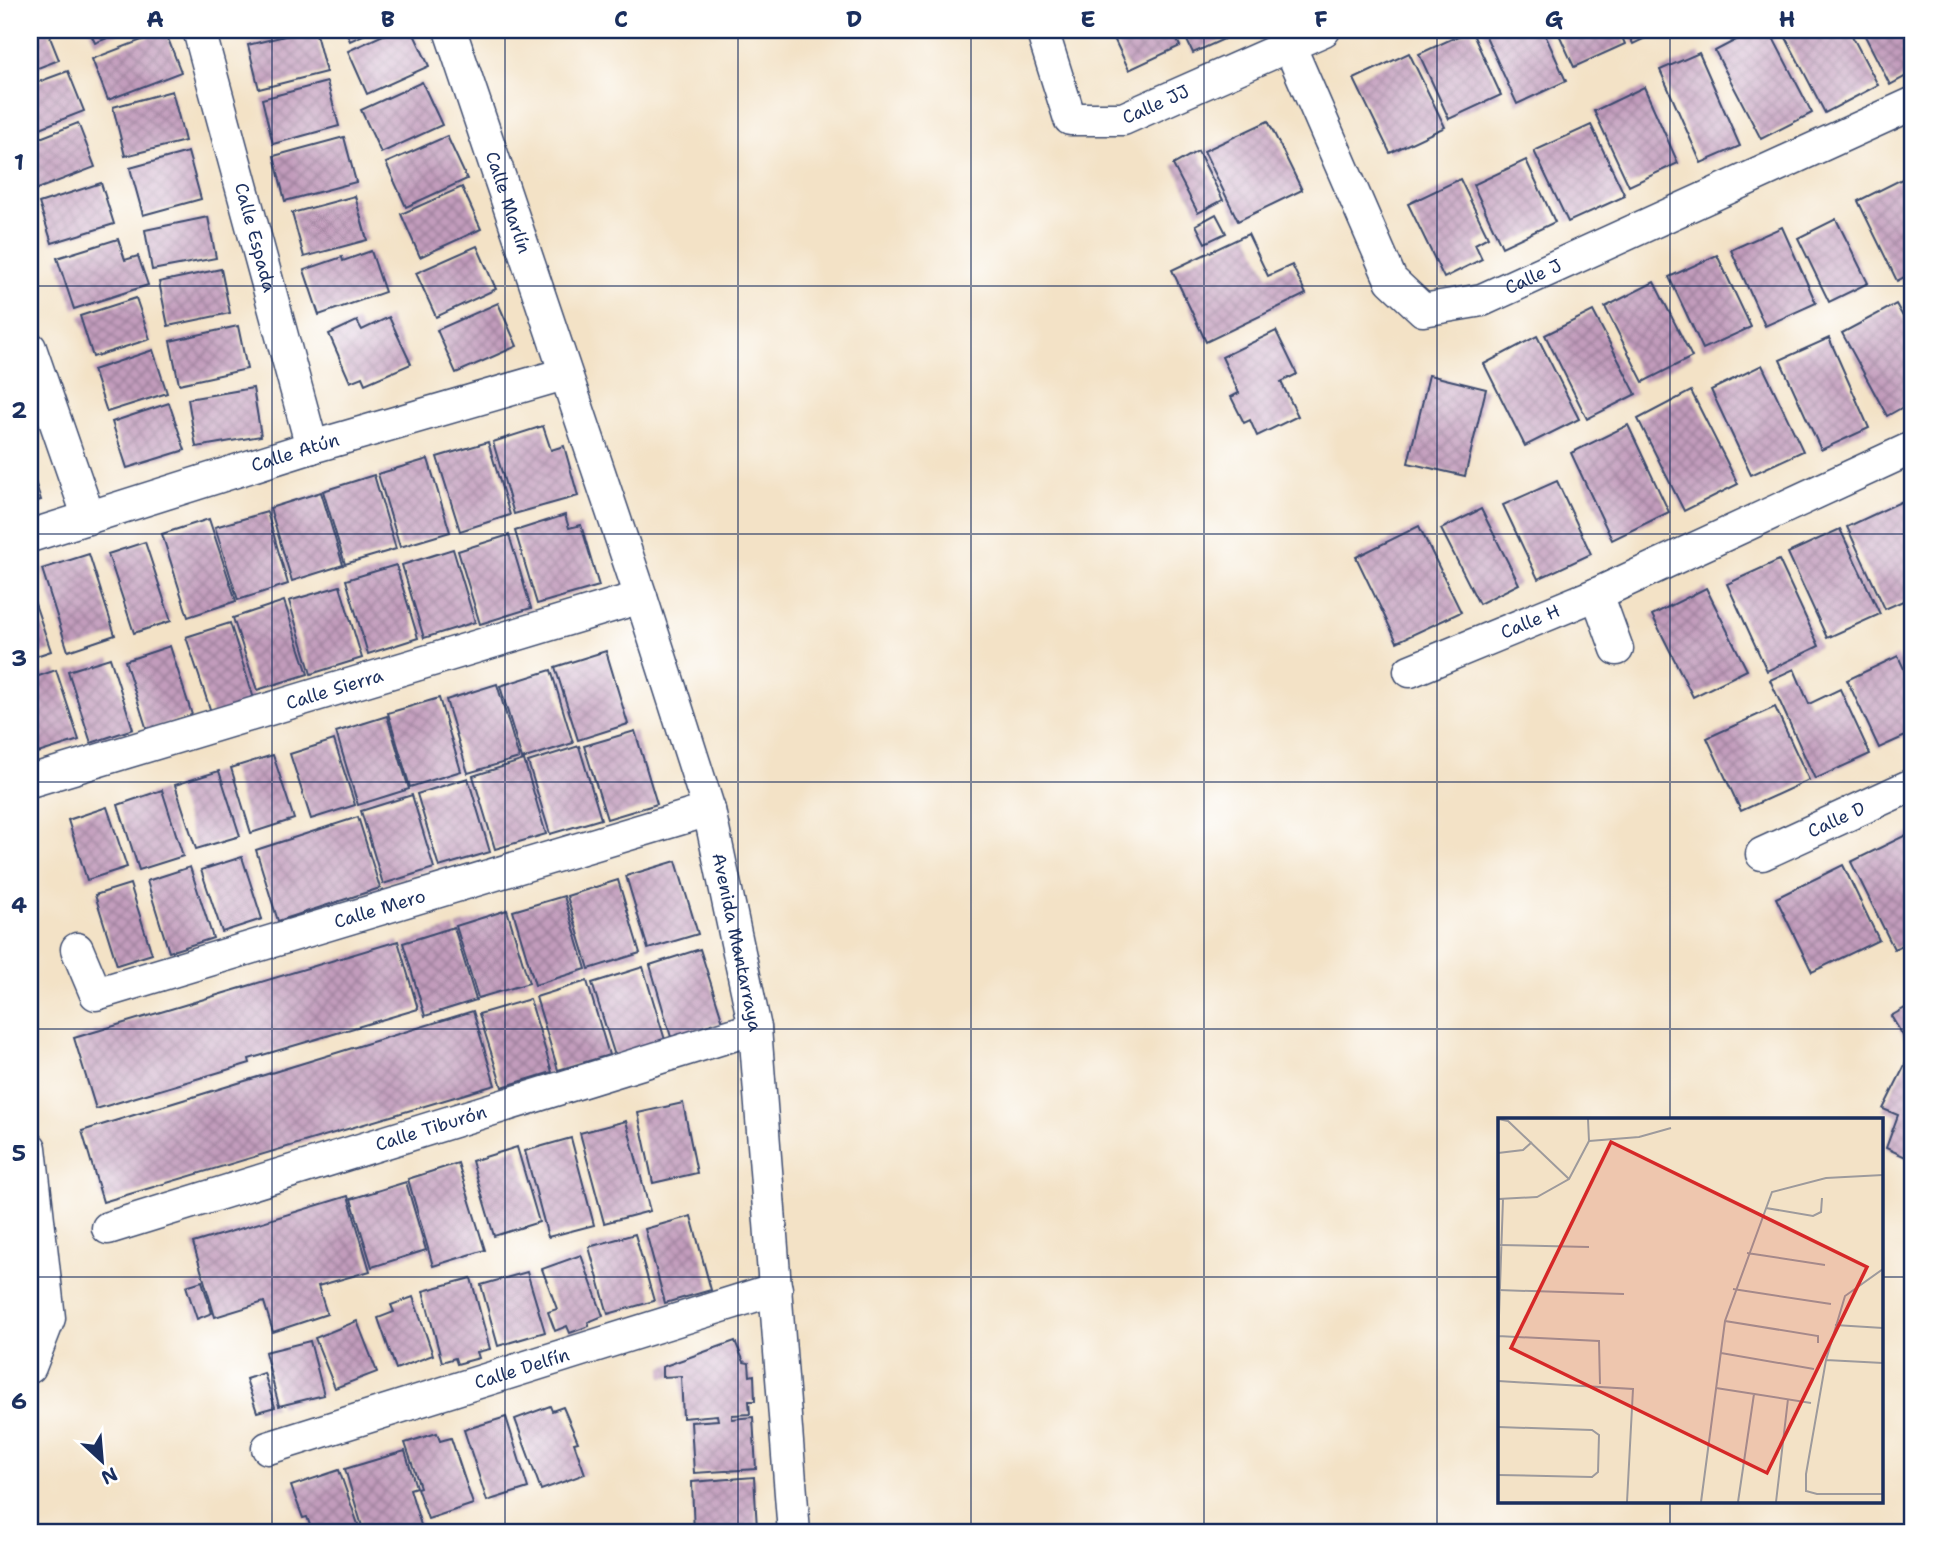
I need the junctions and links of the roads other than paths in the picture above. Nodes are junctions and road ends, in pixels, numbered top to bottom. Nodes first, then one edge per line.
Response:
1 (199, 30) edge
2 (450, 30) edge
3 (1042, 30) edge
4 (1324, 30) edge
5 (1289, 46) junction
6 (1912, 104) edge
7 (30, 348) edge
8 (564, 374) junction
9 (312, 447) junction
10 (1912, 448) edge
11 (89, 518) junction
12 (30, 536) edge
13 (1597, 594) junction
14 (641, 597) junction
15 (1616, 649) dead end
16 (1410, 671) dead end
17 (30, 781) edge
18 (1912, 785) edge
19 (709, 810) junction
20 (1762, 854) dead end
21 (77, 949) dead end
22 (755, 1028) junction
23 (30, 1148) edge
24 (108, 1227) dead end
25 (776, 1289) junction
26 (30, 1367) edge
27 (268, 1448) dead end
28 (794, 1533) edge

1 - 9 street, Calle Espada
2 - 8 street, Calle Marlín
3 - 5 street, Calle JJ
4 - 5 street, Calle JJ
5 - 6 street, Calle J
7 - 11 street
8 - 9 street, Calle Atún
8 - 14 street, Avenida Mantarraya
9 - 11 street, Calle Atún
10 - 13 street, Calle H
11 - 12 street, Calle Atún
13 - 15 street
13 - 16 street, Calle H
14 - 17 street, Calle Sierra
14 - 19 street, Avenida Mantarraya
18 - 20 street, Calle D
19 - 21 street, Calle Mero
19 - 22 street, Avenida Mantarraya
22 - 24 street, Calle Tiburón
22 - 25 street, Avenida Mantarraya
23 - 26 street
25 - 27 street, Calle Delfín
25 - 28 street, Avenida Mantarraya

